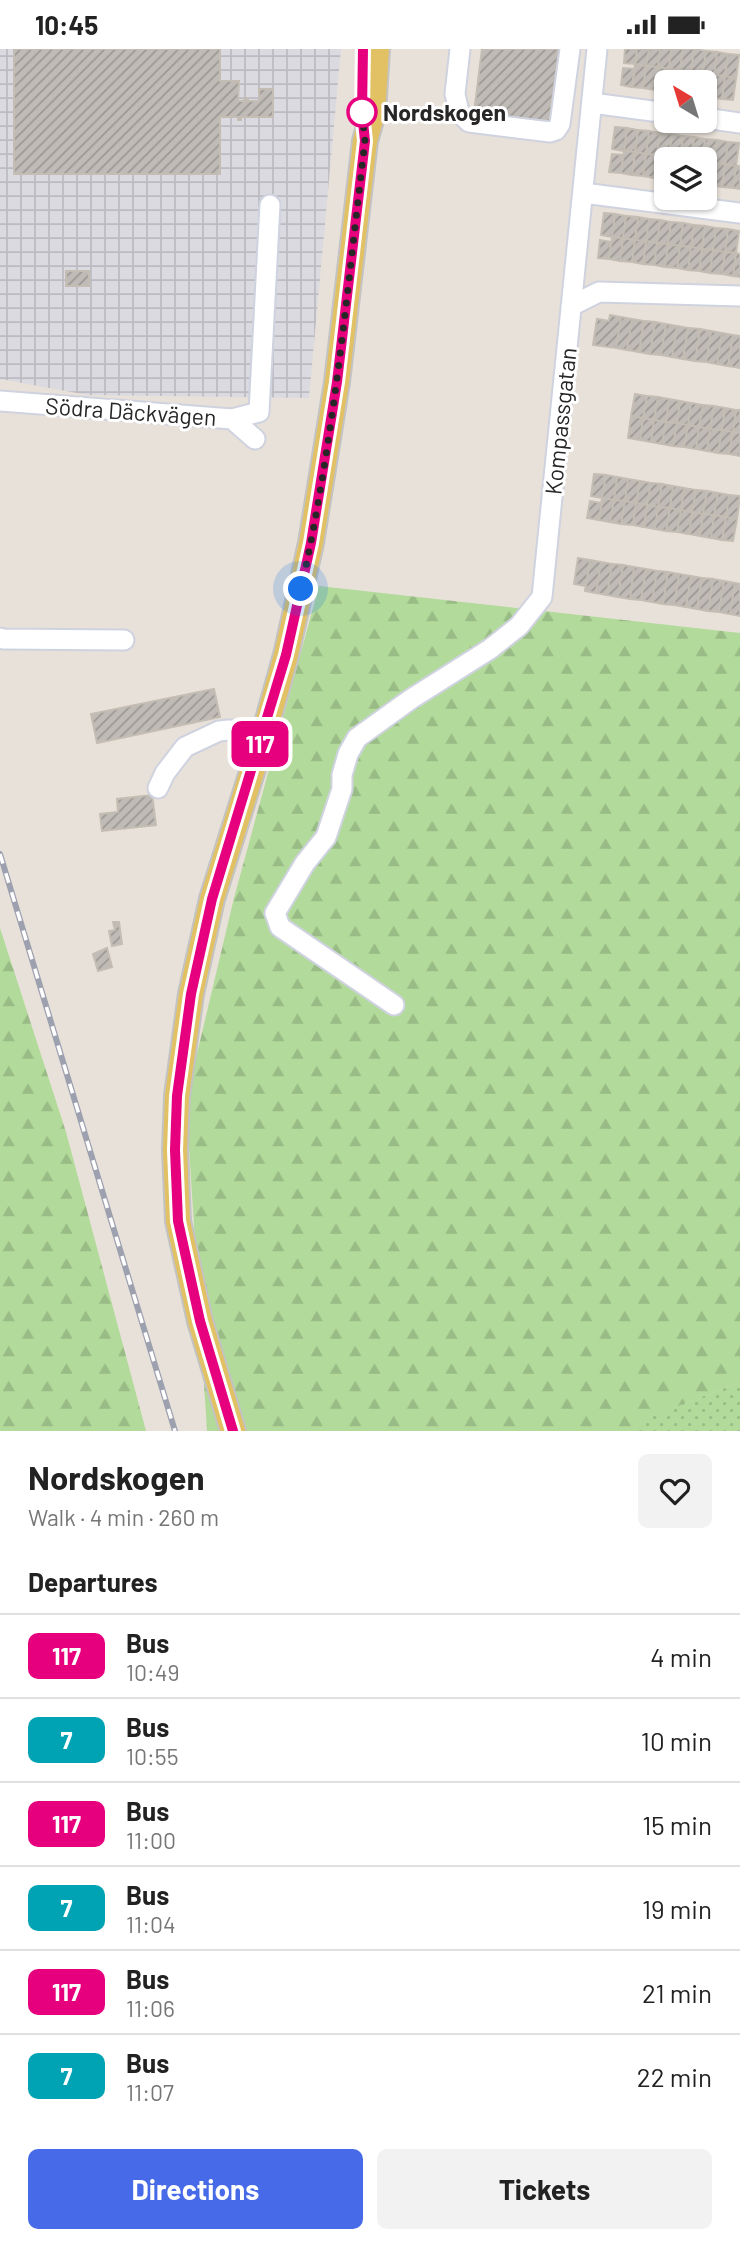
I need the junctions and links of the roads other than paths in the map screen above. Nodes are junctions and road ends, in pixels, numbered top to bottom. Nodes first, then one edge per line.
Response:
1 (363, 49) edge
2 (377, 49) edge
3 (460, 49) edge
4 (570, 49) edge
5 (597, 49) edge
6 (592, 103) junction
7 (654, 111) edge
8 (718, 120) edge
9 (740, 123) edge
10 (365, 141) junction
11 (583, 193) junction
12 (270, 205) dead end
13 (740, 213) edge
14 (740, 296) edge
15 (571, 306) junction
16 (0, 401) edge
17 (232, 419) junction
18 (255, 439) dead end
19 (0, 638) edge
20 (124, 641) dead end
21 (264, 734) junction
22 (158, 788) dead end
23 (394, 1005) dead end
24 (233, 1431) edge

1 - 10 main road
2 - 10 main road
3 - 4 street
5 - 6 street, Kompassgatan
6 - 7 street
6 - 11 street, Kompassgatan
8 - 9 street
10 - 21 main road
11 - 13 street
11 - 15 street, Kompassgatan
12 - 17 street
14 - 15 street
15 - 23 street, Kompassgatan
16 - 17 street, Södra Däckvägen
17 - 18 street, Södra Däckvägen
19 - 20 street
21 - 22 street
21 - 24 main road

